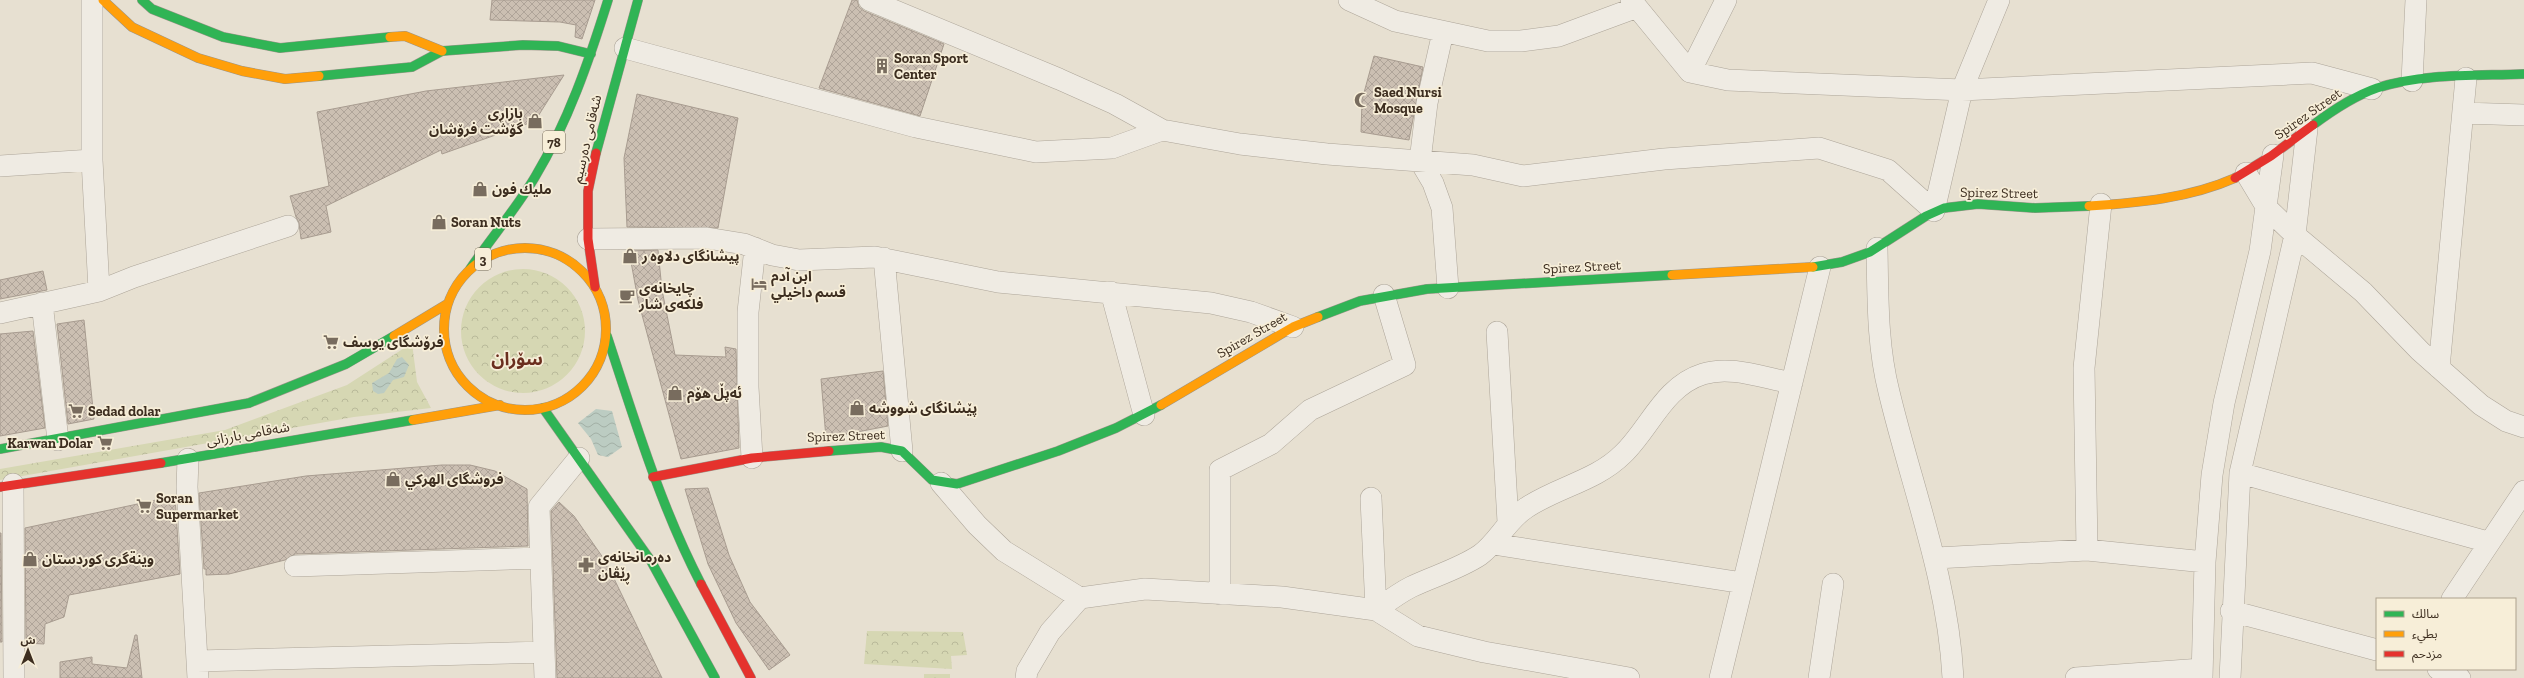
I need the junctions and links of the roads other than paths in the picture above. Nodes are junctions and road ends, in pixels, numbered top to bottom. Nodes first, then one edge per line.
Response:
1 (92, 0) edge
2 (102, 0) edge
3 (142, 0) edge
4 (608, 0) edge
5 (638, 0) edge
6 (869, 0) edge
7 (1349, 0) edge
8 (1726, 0) edge
9 (1999, 0) edge
10 (2416, 0) edge
11 (1633, 4) edge
12 (1443, 32) junction
13 (625, 48) junction
14 (442, 50) junction
15 (591, 54) junction
16 (1690, 72) junction
17 (2524, 74) edge
18 (2466, 78) junction
19 (2412, 81) junction
20 (2372, 89) junction
21 (1962, 90) junction
22 (2463, 113) junction
23 (2524, 115) edge
24 (2307, 129) junction
25 (1162, 130) junction
26 (2274, 155) junction
27 (92, 160) junction
28 (1420, 161) junction
29 (0, 166) edge
30 (2246, 173) junction
31 (2101, 204) junction
32 (2267, 208) junction
33 (1934, 211) junction
34 (288, 226) dead end
35 (2295, 235) junction
36 (588, 239) junction
37 (755, 248) junction
38 (1877, 248) junction
39 (884, 258) junction
40 (1820, 267) junction
41 (470, 269) junction
42 (595, 287) junction
43 (1448, 288) junction
44 (99, 290) junction
45 (1111, 292) junction
46 (1384, 295) junction
47 (42, 304) junction
48 (447, 304) junction
49 (0, 312) edge
50 (1293, 327) junction
51 (1497, 332) dead end
52 (607, 336) junction
53 (2439, 368) junction
54 (1792, 383) junction
55 (500, 406) junction
56 (543, 408) junction
57 (1144, 415) junction
58 (2524, 427) edge
59 (58, 440) junction
60 (0, 449) edge
61 (902, 451) junction
62 (579, 458) junction
63 (752, 458) junction
64 (188, 459) junction
65 (2240, 473) junction
66 (653, 477) junction
67 (941, 483) junction
68 (6, 486) edge
69 (2524, 491) edge
70 (1371, 498) dead end
71 (1508, 522) junction
72 (2488, 542) junction
73 (1493, 544) junction
74 (2086, 550) junction
75 (541, 558) junction
76 (1936, 558) junction
77 (2205, 562) junction
78 (295, 566) dead end
79 (1743, 583) junction
80 (1833, 584) dead end
81 (1220, 594) junction
82 (1080, 598) junction
83 (2453, 598) edge
84 (1376, 610) junction
85 (2231, 611) junction
86 (2376, 650) edge
87 (544, 652) junction
88 (9, 669) edge
89 (197, 669) edge
90 (2440, 670) edge
91 (1580, 674) edge
92 (2202, 674) edge
93 (545, 678) edge
94 (715, 678) edge
95 (751, 678) edge
96 (1026, 678) edge
97 (1628, 678) edge
98 (1720, 678) edge
99 (1819, 678) edge
100 (1953, 678) edge
101 (2076, 678) edge
102 (2230, 678) edge
103 (2460, 678) edge

1 - 27 street
2 - 14 main road
3 - 14 main road
4 - 15 main road, 78
5 - 13 main road, شەقامی دەرسیم
6 - 25 street
7 - 12 street
8 - 16 street
9 - 21 street
10 - 19 street
11 - 12 street
11 - 16 street
12 - 28 street
13 - 25 street
13 - 36 main road, شەقامی دەرسیم
14 - 15 main road
15 - 41 main road, 78
16 - 21 street
17 - 18 main road, Spirez Street
18 - 19 main road, Spirez Street
18 - 22 street
19 - 20 main road, Spirez Street
20 - 21 street
20 - 24 main road, Spirez Street
21 - 33 street
22 - 23 street
22 - 53 street
24 - 26 main road, Spirez Street
24 - 35 street
25 - 28 street
26 - 30 main road, Spirez Street
26 - 32 street
27 - 29 street
27 - 44 street
28 - 33 street
28 - 43 street
30 - 31 main road, Spirez Street
30 - 32 street
31 - 33 main road, Spirez Street
31 - 74 street
32 - 35 street
32 - 77 street
33 - 38 main road, Spirez Street
34 - 44 street
35 - 53 street
35 - 65 street
36 - 37 street
36 - 42 main road, شەقامی دەرسیم
37 - 39 street
37 - 63 street
38 - 40 main road, Spirez Street
38 - 76 street
39 - 45 street
39 - 61 street
40 - 43 main road, Spirez Street
40 - 54 street
41 - 42 main road, 3
41 - 48 main road, 3
42 - 52 main road, 3
43 - 46 main road, Spirez Street
44 - 47 street
45 - 50 street
45 - 57 street
46 - 50 main road, Spirez Street
46 - 81 street
47 - 49 street
47 - 59 street
48 - 55 main road, 3
48 - 59 main road
50 - 57 main road, Spirez Street
51 - 71 street
52 - 56 main road, 3
52 - 66 main road, 3
53 - 58 street
54 - 71 street
54 - 79 street
55 - 56 main road, 3
55 - 64 main road, شەقامی بارزانی / 3
56 - 62 main road
57 - 67 main road, Spirez Street
59 - 60 main road
61 - 63 main road, Spirez Street
61 - 67 main road, Spirez Street
62 - 75 street
62 - 94 main road
63 - 66 main road, Spirez Street
64 - 68 main road, شەقامی بارزانی / 3
64 - 89 street
65 - 72 street
65 - 85 street
66 - 95 main road, 3
67 - 82 street
68 - 88 street
69 - 72 street
70 - 84 street
71 - 73 street
72 - 83 street
73 - 79 street
73 - 84 street
74 - 76 street
74 - 77 street
75 - 78 street
75 - 87 street
76 - 100 street
77 - 92 street
79 - 98 street
80 - 99 street
81 - 82 street
81 - 84 street
82 - 96 street
84 - 91 street
85 - 86 street
85 - 102 street
87 - 89 street
87 - 93 street
90 - 103 street
91 - 97 street
92 - 101 street

